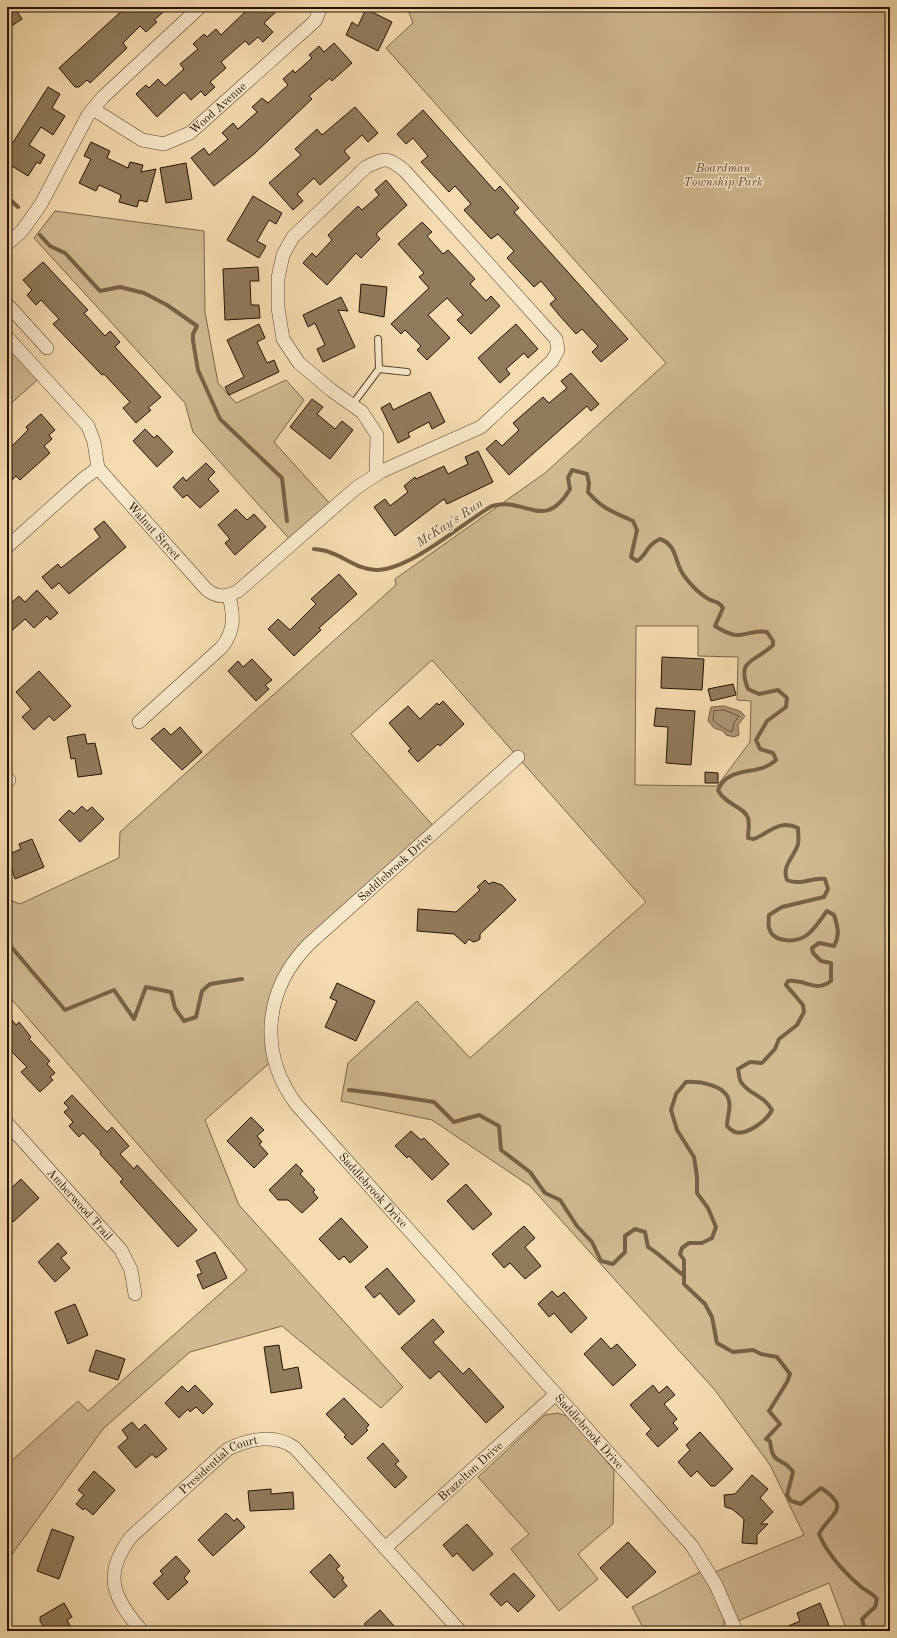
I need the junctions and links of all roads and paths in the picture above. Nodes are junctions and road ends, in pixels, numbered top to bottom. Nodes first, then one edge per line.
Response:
1 (200, 7) edge
2 (321, 7) edge
3 (94, 109) junction
4 (7, 244) edge
5 (7, 304) edge
6 (7, 337) edge
7 (378, 338) dead end
8 (47, 348) dead end
9 (379, 369) junction
10 (407, 372) dead end
11 (352, 404) junction
12 (98, 468) junction
13 (376, 474) junction
14 (7, 547) edge
15 (229, 596) junction
16 (139, 722) dead end
17 (518, 757) dead end
18 (7, 1123) edge
19 (135, 1294) dead end
20 (556, 1394) junction
21 (385, 1548) junction
22 (142, 1631) edge
23 (460, 1631) edge
24 (736, 1631) edge

1 - 3 street
2 - 3 street, Wood Avenue
3 - 4 street
5 - 8 street
6 - 12 street
7 - 9 lane
9 - 10 lane
9 - 11 lane
11 - 13 street
11 - 13 street
12 - 14 street
12 - 15 street, Walnut Street
13 - 15 street
15 - 16 street
17 - 20 street, Saddlebrook Drive
18 - 19 street, Amberwood Trail
20 - 21 street, Brazelton Drive
20 - 24 street, Saddlebrook Drive
21 - 22 street, Presidential Court
21 - 23 street, Presidential Court

